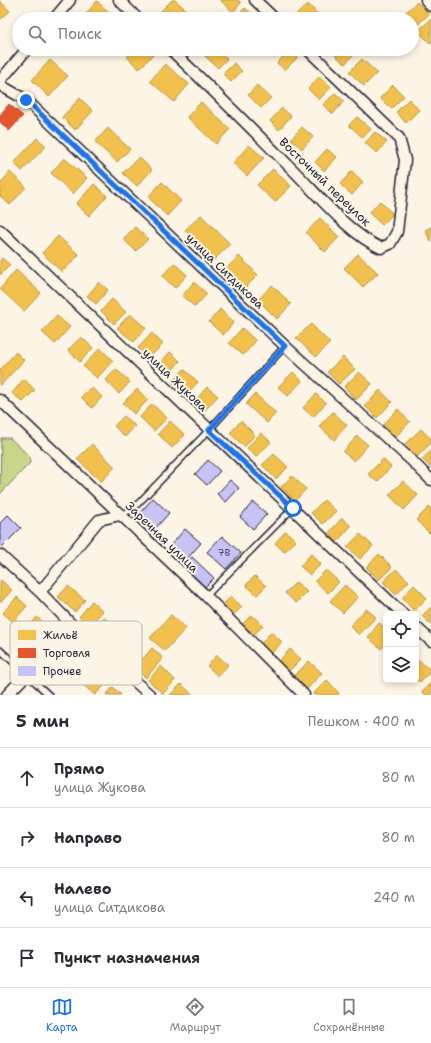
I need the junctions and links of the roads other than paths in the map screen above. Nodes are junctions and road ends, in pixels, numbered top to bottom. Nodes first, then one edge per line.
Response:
1 (70, 0) edge
2 (119, 0) edge
3 (255, 0) edge
4 (426, 0) edge
5 (431, 6) edge
6 (60, 12) edge
7 (131, 12) edge
8 (268, 12) edge
9 (22, 56) edge
10 (177, 56) edge
11 (314, 56) edge
12 (0, 81) edge
13 (0, 85) edge
14 (0, 230) edge
15 (285, 346) junction
16 (0, 400) edge
17 (209, 430) junction
18 (431, 480) edge
19 (293, 508) junction
20 (120, 515) junction
21 (0, 555) edge
22 (40, 592) junction
23 (206, 596) junction
24 (400, 611) edge
25 (68, 621) edge
26 (419, 629) edge
27 (431, 641) edge
28 (0, 650) edge
29 (10, 660) edge
30 (18, 685) edge
31 (37, 685) edge
32 (139, 685) edge
33 (7, 695) edge
34 (49, 695) edge
35 (150, 695) edge
36 (304, 695) edge

1 - 6 street
2 - 7 street
3 - 8 street
4 - 5 street
9 - 12 street
10 - 11 street, Восточный переулок
13 - 15 street, улица Ситдикова
14 - 17 street, улица Жукова
15 - 17 lane
15 - 18 street, улица Ситдикова
16 - 20 street, Заречная улица
17 - 19 street, улица Жукова
17 - 20 lane
19 - 23 lane
19 - 24 street, улица Жукова
20 - 22 street
20 - 23 street, Заречная улица
21 - 22 street
22 - 25 street
23 - 36 street, Заречная улица
26 - 27 street
28 - 29 lane
30 - 33 street
31 - 34 lane
32 - 35 street

